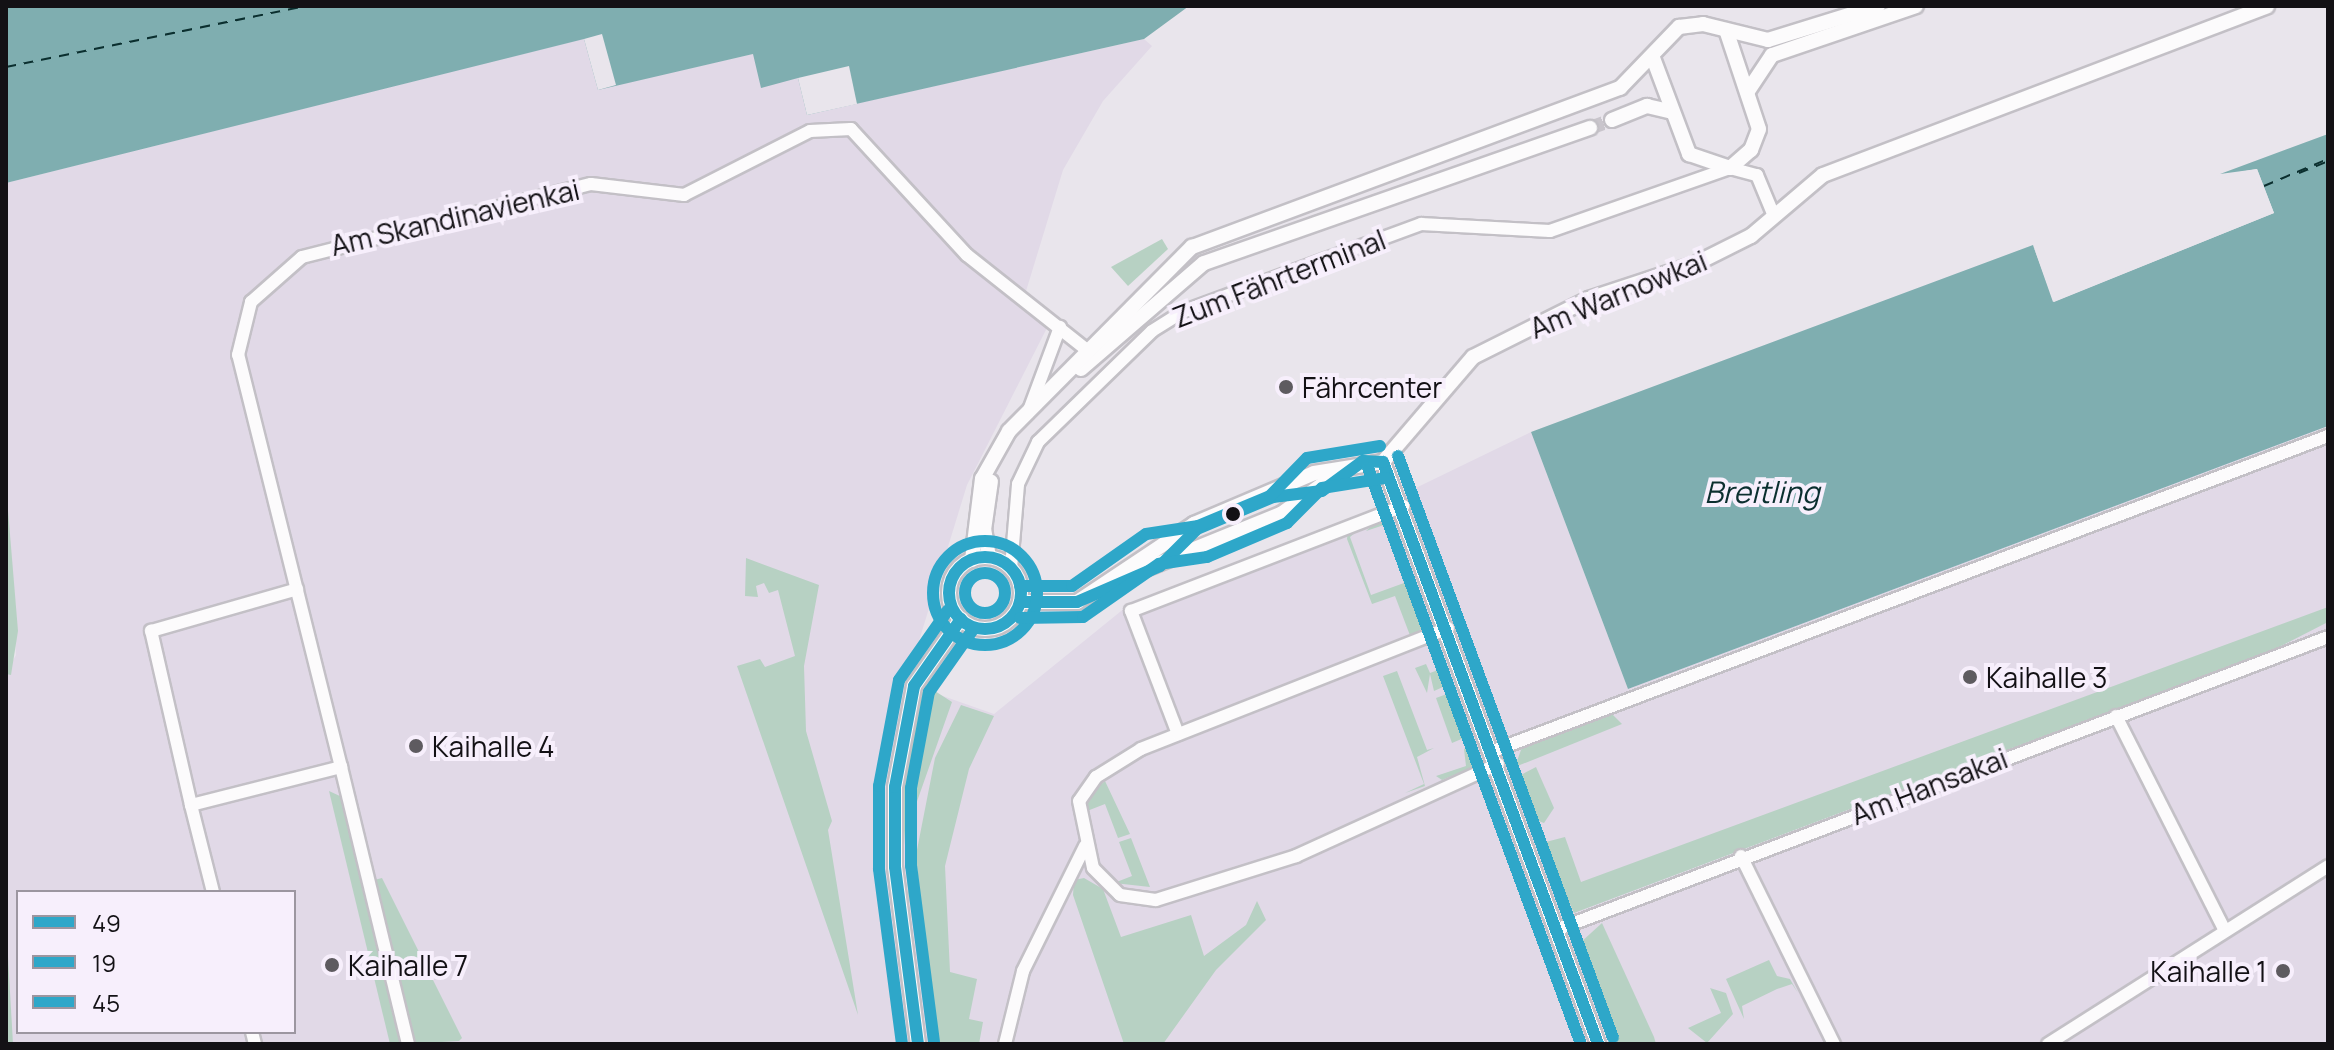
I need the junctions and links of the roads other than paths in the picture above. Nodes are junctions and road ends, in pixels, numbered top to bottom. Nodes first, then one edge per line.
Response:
1 (1878, 6) edge
2 (1916, 6) edge
3 (2267, 6) edge
4 (1726, 30) junction
5 (1653, 58) junction
6 (1748, 91) junction
7 (1672, 112) junction
8 (1612, 120) tunnel mouth
9 (1590, 128) tunnel mouth
10 (1730, 168) junction
11 (1774, 216) junction
12 (1060, 327) junction
13 (1090, 352) junction
14 (1027, 415) junction
15 (2328, 436) edge
16 (1383, 462) junction
17 (1341, 471) junction
18 (1403, 506) junction
19 (989, 557) junction
20 (972, 560) junction
21 (1011, 568) junction
22 (1115, 581) junction
23 (297, 589) junction
24 (1020, 602) junction
25 (961, 619) junction
26 (1448, 628) junction
27 (2328, 637) edge
28 (2116, 716) junction
29 (1178, 734) junction
30 (1496, 758) junction
31 (341, 767) junction
32 (191, 805) junction
33 (1085, 846) junction
34 (1741, 856) junction
35 (2328, 866) edge
36 (212, 890) edge
37 (1556, 930) junction
38 (2225, 931) junction
39 (1597, 1043) edge
40 (408, 1044) edge
41 (918, 1044) edge
42 (1005, 1044) edge
43 (1834, 1044) edge
44 (2048, 1044) edge

1 - 4 street
2 - 6 street
3 - 11 street, Am Warnowkai
4 - 5 street
4 - 6 street
5 - 7 street
5 - 13 street, Zum Fährterminal
6 - 10 street
7 - 8 street
7 - 10 street
9 - 13 street, Zum Fährterminal
10 - 11 street
10 - 21 street, Zum Fährterminal
11 - 16 street, Am Warnowkai
12 - 13 street, Am Skandinavienkai
12 - 14 street
12 - 23 street, Am Skandinavienkai
13 - 14 street, Zum Fährterminal
13 - 19 street, Zum Fährterminal
14 - 20 street, Zum Fährterminal
15 - 30 street
16 - 17 street
16 - 18 street
17 - 22 street
17 - 22 street
18 - 26 street
18 - 29 street
19 - 20 street
19 - 21 street
20 - 25 street, Zum Fährterminal
21 - 24 street, Zum Fährterminal
22 - 24 street
23 - 31 street, Am Skandinavienkai
23 - 32 street
24 - 25 street
25 - 41 street
26 - 29 street
26 - 30 street
27 - 28 street, Am Hansakai
28 - 34 street, Am Hansakai
28 - 38 street
29 - 33 street
30 - 33 street
30 - 37 street
31 - 32 street
31 - 40 street, Am Skandinavienkai
32 - 36 street
33 - 42 street
34 - 37 street, Am Hansakai
34 - 43 street
35 - 38 street
37 - 39 street
38 - 44 street

